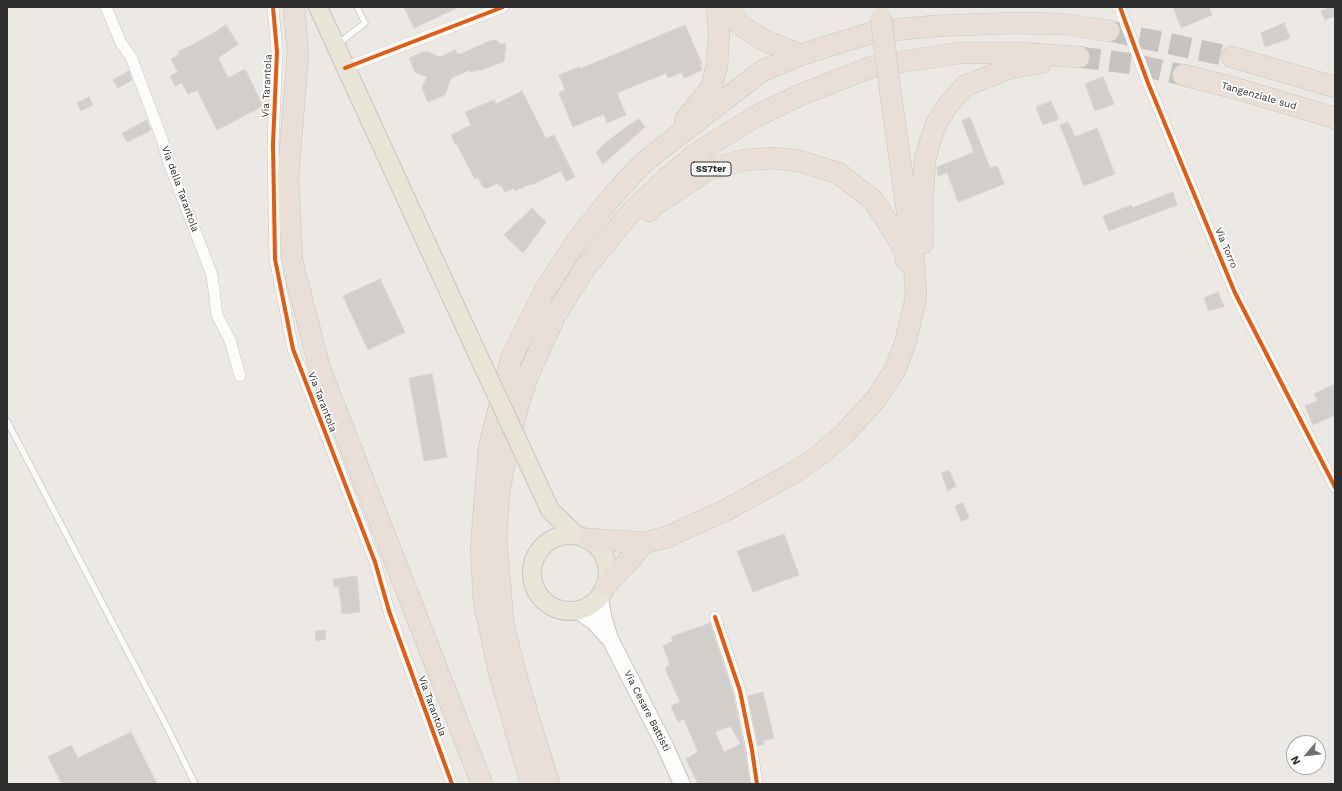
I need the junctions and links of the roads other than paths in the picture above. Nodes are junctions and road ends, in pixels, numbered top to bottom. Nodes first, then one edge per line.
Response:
1 (106, 7) edge
2 (273, 7) edge
3 (294, 7) edge
4 (318, 7) edge
5 (357, 7) edge
6 (503, 7) edge
7 (717, 7) edge
8 (727, 7) edge
9 (1120, 7) edge
10 (880, 13) edge
11 (1109, 31) tunnel mouth
12 (336, 46) junction
13 (800, 55) junction
14 (1232, 57) tunnel mouth
15 (345, 68) junction
16 (1183, 75) tunnel mouth
17 (1335, 87) edge
18 (1335, 118) edge
19 (658, 151) junction
20 (916, 293) junction
21 (529, 373) junction
22 (240, 376) dead end
23 (7, 421) edge
24 (1335, 487) edge
25 (550, 510) junction
26 (582, 537) junction
27 (546, 543) junction
28 (644, 543) junction
29 (603, 590) junction
30 (576, 610) junction
31 (715, 617) dead end
32 (610, 639) junction
33 (194, 784) edge
34 (452, 784) edge
35 (482, 784) edge
36 (531, 784) edge
37 (549, 784) edge
38 (682, 784) edge
39 (757, 784) edge

1 - 22 street, Via della Tarantola
2 - 34 street, Via Tarantola
3 - 35 highway
4 - 12 main road
5 - 12 lane
6 - 15 street
7 - 19 highway
8 - 13 highway
9 - 24 street, Via Torro, bridge
10 - 20 highway, bridge
11 - 13 highway
12 - 15 main road
13 - 19 highway
14 - 17 highway
15 - 25 main road, bridge
16 - 18 highway, Tangenziale sud
19 - 36 highway
20 - 21 highway, SS7ter
20 - 21 highway
20 - 28 highway
21 - 37 highway
23 - 33 lane
25 - 26 main road
25 - 27 main road
26 - 27 main road
26 - 28 highway
26 - 29 main road
27 - 30 main road
28 - 29 highway
29 - 30 main road
29 - 32 main road, Via Cesare Battisti
30 - 32 main road, Via Cesare Battisti
31 - 39 street
32 - 38 main road, Via Cesare Battisti

